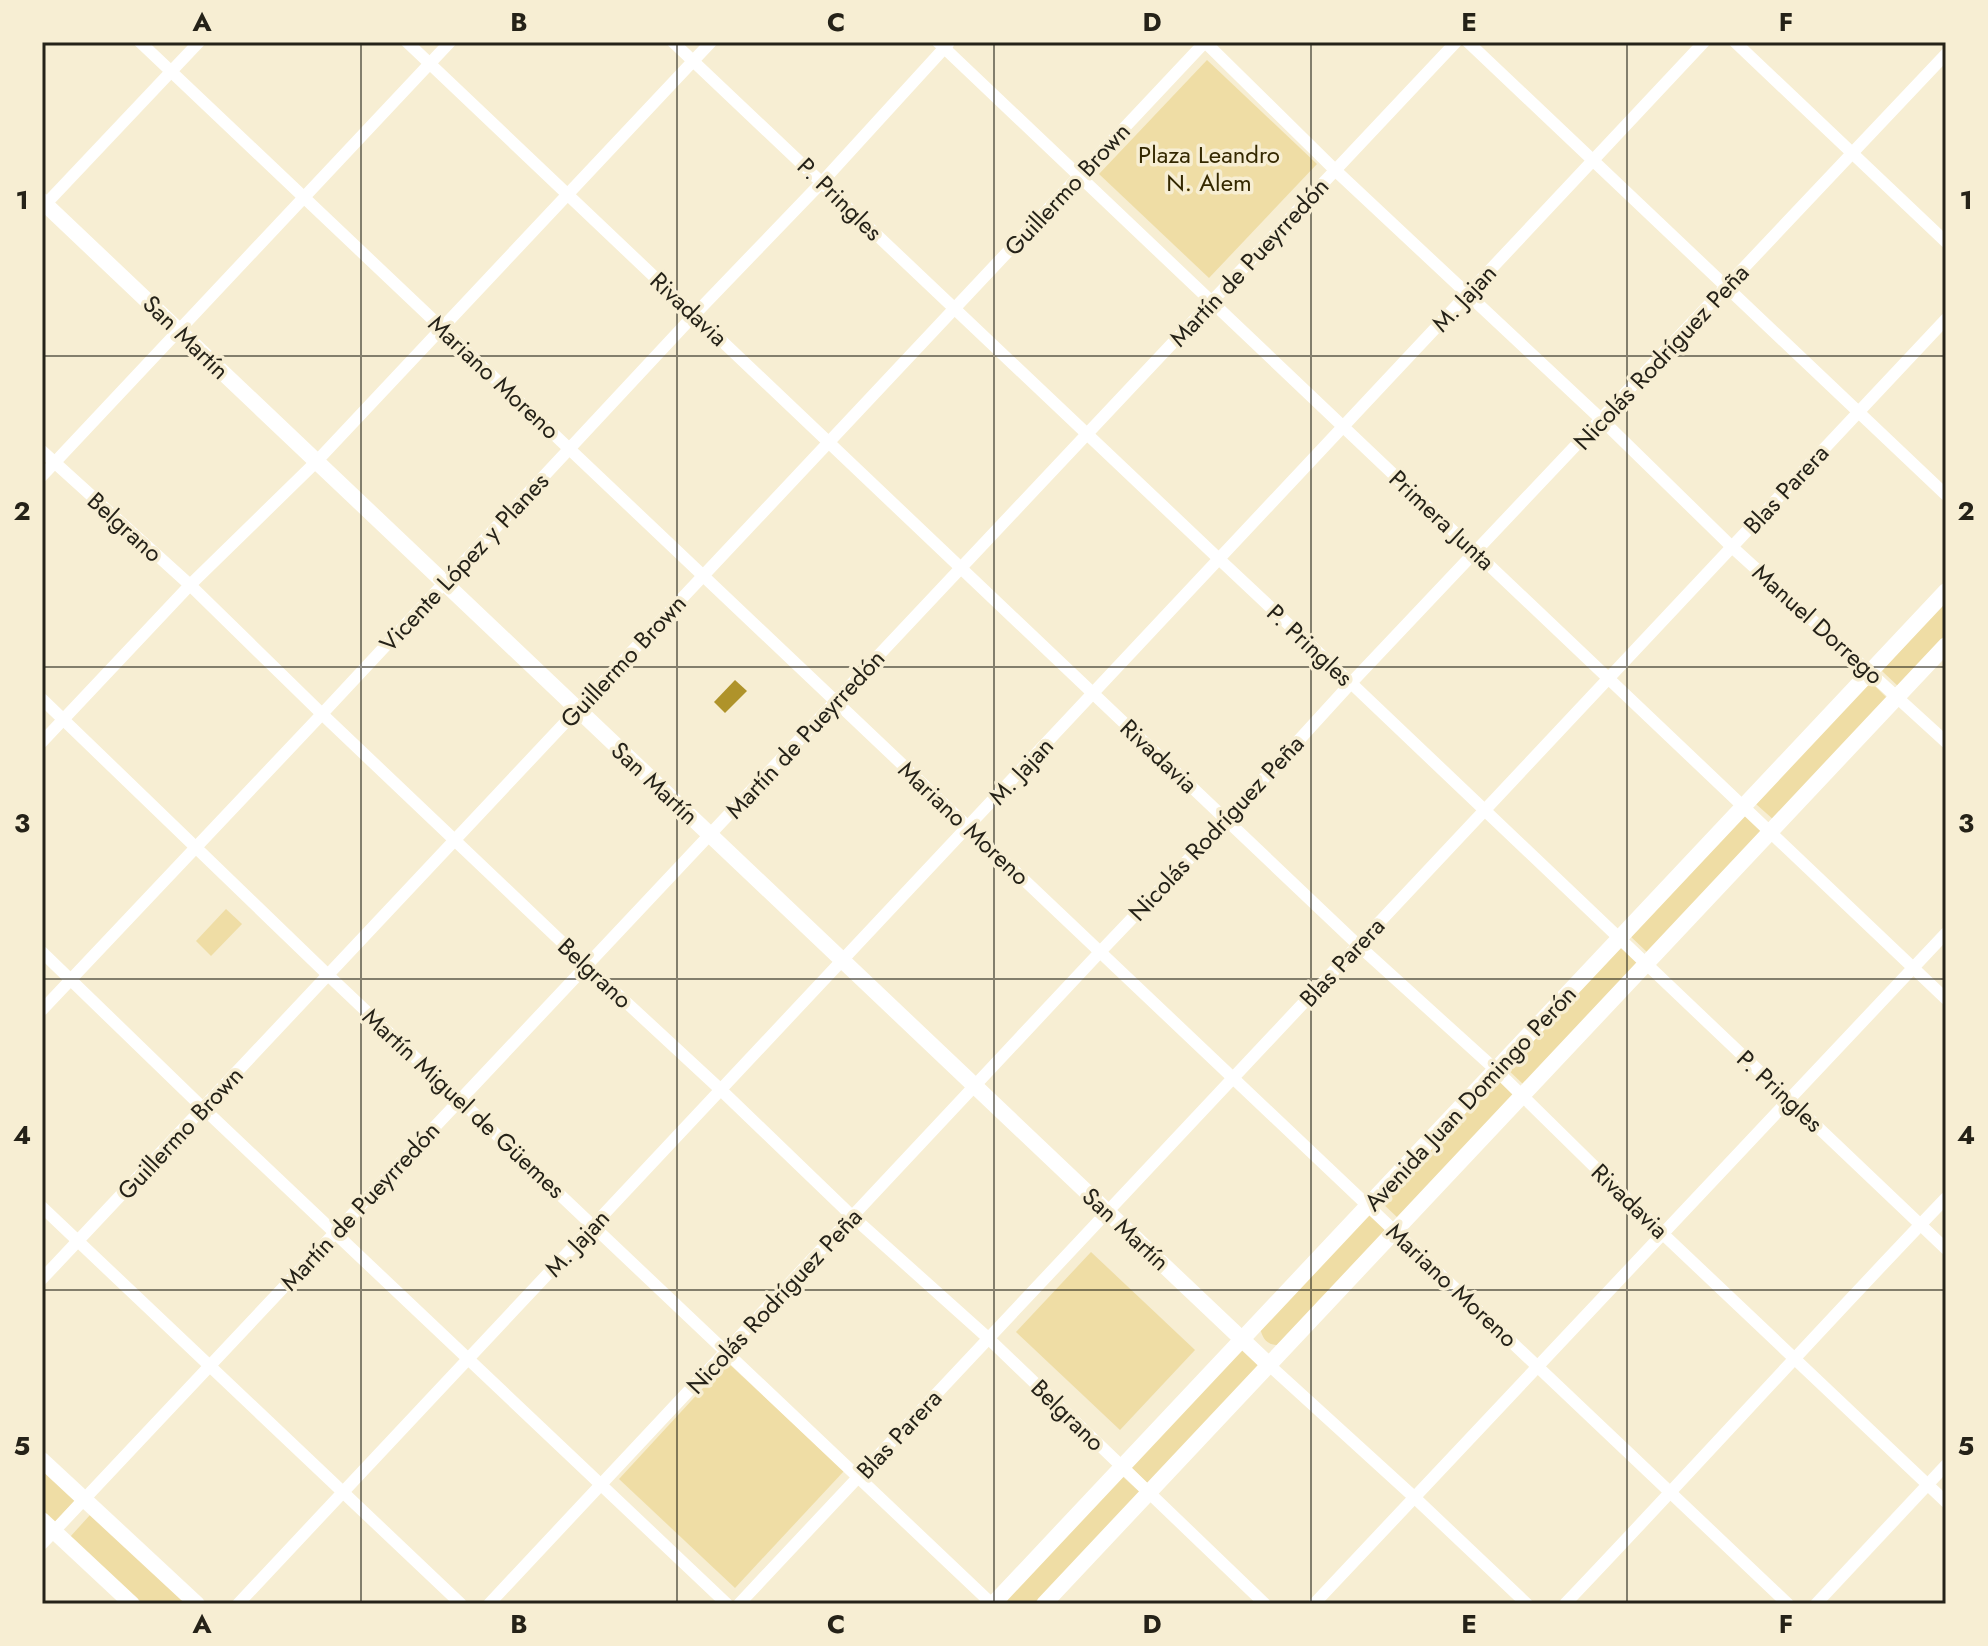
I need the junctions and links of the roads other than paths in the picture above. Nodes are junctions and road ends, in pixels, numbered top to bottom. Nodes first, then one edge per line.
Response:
1 (140, 42) edge
2 (199, 42) edge
3 (407, 42) edge
4 (450, 42) edge
5 (673, 42) edge
6 (711, 42) edge
7 (1205, 42) edge
8 (1456, 42) edge
9 (1468, 42) edge
10 (1704, 42) edge
11 (1735, 42) edge
12 (944, 44) edge
13 (1946, 54) edge
14 (693, 61) junction
15 (430, 64) junction
16 (171, 71) junction
17 (1852, 153) junction
18 (1593, 161) junction
19 (1335, 170) junction
20 (1079, 177) junction
21 (822, 182) junction
22 (567, 195) junction
23 (305, 198) junction
24 (43, 205) edge
25 (1946, 242) edge
26 (1727, 287) junction
27 (1467, 295) junction
28 (1211, 302) junction
29 (954, 309) junction
30 (695, 314) junction
31 (1946, 319) edge
32 (442, 328) junction
33 (180, 331) junction
34 (1858, 412) junction
35 (1602, 420) junction
36 (1343, 427) junction
37 (1087, 434) junction
38 (829, 443) junction
39 (570, 448) junction
40 (42, 451) edge
41 (316, 462) junction
42 (54, 463) junction
43 (42, 476) edge
44 (1946, 495) edge
45 (1732, 547) junction
46 (1477, 551) junction
47 (1219, 559) junction
48 (961, 568) junction
49 (703, 576) junction
50 (445, 582) junction
51 (190, 585) junction
52 (1946, 591) edge
53 (1946, 645) edge
54 (1870, 671) junction
55 (1608, 679) junction
56 (1351, 683) junction
57 (1093, 693) junction
58 (1897, 697) junction
59 (42, 699) edge
60 (836, 701) junction
61 (578, 709) junction
62 (322, 714) junction
63 (64, 719) junction
64 (42, 742) edge
65 (1946, 742) edge
66 (1744, 807) junction
67 (1484, 811) junction
68 (1226, 820) junction
69 (968, 827) junction
70 (1771, 832) junction
71 (710, 835) junction
72 (455, 840) junction
73 (196, 847) junction
74 (1946, 933) edge
75 (1619, 939) junction
76 (1358, 945) junction
77 (42, 952) edge
78 (1100, 952) junction
79 (842, 960) junction
80 (1646, 964) junction
81 (587, 966) junction
82 (1913, 968) junction
83 (328, 975) junction
84 (72, 979) junction
85 (1946, 999) edge
86 (42, 1010) edge
87 (1496, 1070) junction
88 (1233, 1078) junction
89 (975, 1086) junction
90 (721, 1090) junction
91 (1523, 1096) junction
92 (460, 1100) junction
93 (1789, 1100) junction
94 (203, 1108) junction
95 (1946, 1198) edge
96 (1368, 1206) junction
97 (42, 1207) edge
98 (1107, 1212) junction
99 (853, 1217) junction
100 (1920, 1224) junction
101 (593, 1226) junction
102 (1395, 1231) junction
103 (335, 1233) junction
104 (1663, 1234) junction
105 (78, 1241) junction
106 (1946, 1249) edge
107 (42, 1279) edge
108 (988, 1338) junction
109 (1242, 1340) junction
110 (726, 1352) junction
111 (1794, 1358) junction
112 (468, 1359) junction
113 (1269, 1365) junction
114 (210, 1366) junction
115 (1537, 1367) junction
116 (42, 1460) edge
117 (1946, 1465) edge
118 (1121, 1466) junction
119 (858, 1477) junction
120 (601, 1484) junction
121 (1928, 1485) junction
122 (343, 1492) junction
123 (1148, 1493) junction
124 (1671, 1493) junction
125 (1414, 1497) junction
126 (84, 1500) junction
127 (1946, 1502) edge
128 (48, 1526) edge
129 (42, 1544) edge
130 (132, 1604) edge
131 (197, 1604) edge
132 (238, 1604) edge
133 (461, 1604) edge
134 (489, 1604) edge
135 (727, 1604) edge
136 (739, 1604) edge
137 (993, 1604) edge
138 (1044, 1604) edge
139 (1265, 1604) edge
140 (1314, 1604) edge
141 (1527, 1604) edge
142 (1565, 1604) edge
143 (1788, 1604) edge
144 (1816, 1604) edge

1 - 16 street, Mariano Moreno
2 - 16 street
3 - 15 street, Rivadavia
4 - 15 street
5 - 14 street, P. Pringles
6 - 14 street
7 - 19 street, Manuel Dorrego
7 - 20 street, Guillermo Brown
8 - 19 street, Martín de Pueyrredón
9 - 18 street
10 - 18 street, M. Jajan
11 - 17 street
12 - 20 street, Primera Junta
12 - 21 street, Vicente López y Planes
13 - 17 street, Nicolás Rodríguez Peña
14 - 21 street, P. Pringles
14 - 22 street
15 - 22 street, Rivadavia
15 - 23 street
16 - 23 street, Mariano Moreno
16 - 24 street
17 - 25 street
17 - 26 street, Nicolás Rodríguez Peña
18 - 26 street
18 - 27 street, M. Jajan
19 - 27 street, Manuel Dorrego
19 - 28 street, Martín de Pueyrredón
20 - 28 street, Primera Junta
20 - 29 street, Guillermo Brown
21 - 29 street, P. Pringles
21 - 30 street, Vicente López y Planes
22 - 30 street, Rivadavia
22 - 32 street
23 - 32 street, Mariano Moreno
23 - 33 street
24 - 33 main road, San Martín
26 - 34 street
26 - 35 street, Nicolás Rodríguez Peña
27 - 35 street, Manuel Dorrego
27 - 36 street, M. Jajan
28 - 36 street, Primera Junta
28 - 37 street, Martín de Pueyrredón
29 - 37 street, P. Pringles
29 - 38 street, Guillermo Brown
30 - 38 street, Rivadavia
30 - 39 street, Vicente López y Planes
31 - 34 street, Blas Parera
32 - 39 street, Mariano Moreno
32 - 41 street
33 - 41 main road, San Martín
33 - 42 street
34 - 44 street
34 - 45 street, Blas Parera
35 - 45 street, Manuel Dorrego
35 - 46 street, Nicolás Rodríguez Peña
36 - 46 street, Primera Junta
36 - 47 street, M. Jajan
37 - 47 street, P. Pringles
37 - 48 street, Martín de Pueyrredón
38 - 48 street, Rivadavia
38 - 49 street, Guillermo Brown
39 - 49 street, Mariano Moreno
39 - 50 street, Vicente López y Planes
40 - 42 street, Belgrano
41 - 50 main road, San Martín
41 - 51 street
42 - 43 street
42 - 51 street, Belgrano
45 - 54 street, Manuel Dorrego
45 - 55 street, Blas Parera
46 - 55 street, Primera Junta
46 - 56 street, Nicolás Rodríguez Peña
47 - 56 street, P. Pringles
47 - 57 street, M. Jajan
48 - 57 street, Rivadavia
48 - 60 street, Martín de Pueyrredón
49 - 60 street, Mariano Moreno
49 - 61 street, Guillermo Brown
50 - 61 main road, San Martín
50 - 62 street, Vicente López y Planes
51 - 62 street, Belgrano
51 - 63 street
52 - 54 main road, Avenida Juan Domingo Perón
53 - 58 main road, Avenida Juan Domingo Perón
54 - 58 street, Manuel Dorrego
54 - 66 main road, Avenida Juan Domingo Perón
55 - 66 street, Primera Junta
55 - 67 street, Blas Parera
56 - 67 street, P. Pringles
56 - 68 street, Nicolás Rodríguez Peña
57 - 68 street, Rivadavia
57 - 69 street, M. Jajan
58 - 65 street, Manuel Dorrego
58 - 70 main road, Avenida Juan Domingo Perón
59 - 63 street, Martín Miguel de Güemes
60 - 69 street, Mariano Moreno
60 - 71 street, Martín de Pueyrredón
61 - 71 main road, San Martín
61 - 72 street, Guillermo Brown
62 - 72 street, Belgrano
62 - 73 street, Vicente López y Planes
63 - 64 street
63 - 73 street, Martín Miguel de Güemes
66 - 70 street, Primera Junta
66 - 75 main road, Avenida Juan Domingo Perón
67 - 75 street, P. Pringles
67 - 76 street, Blas Parera
68 - 76 street, Rivadavia
68 - 78 street, Nicolás Rodríguez Peña
69 - 78 street, Mariano Moreno
69 - 79 street, M. Jajan
70 - 80 main road, Avenida Juan Domingo Perón
70 - 82 street, Primera Junta
71 - 79 main road, San Martín
71 - 81 street, Martín de Pueyrredón
72 - 81 street, Belgrano
72 - 83 street, Guillermo Brown
73 - 83 street, Martín Miguel de Güemes
73 - 84 street, Vicente López y Planes
74 - 82 street
75 - 80 street, P. Pringles
75 - 87 main road, Avenida Juan Domingo Perón
76 - 87 street, Rivadavia
76 - 88 street, Blas Parera
77 - 84 street
78 - 88 street, Mariano Moreno
78 - 89 street, Nicolás Rodríguez Peña
79 - 89 main road, San Martín
79 - 90 street, M. Jajan
80 - 91 main road, Avenida Juan Domingo Perón
80 - 93 street, P. Pringles
81 - 90 street, Belgrano
81 - 92 street, Martín de Pueyrredón
82 - 85 street, Primera Junta
82 - 93 street
83 - 92 street, Martín Miguel de Güemes
83 - 94 street, Guillermo Brown
84 - 86 street, Vicente López y Planes
84 - 94 street
87 - 91 street, Rivadavia
87 - 96 main road, Avenida Juan Domingo Perón
88 - 96 street, Mariano Moreno
88 - 98 street, Blas Parera
89 - 98 main road, San Martín
89 - 99 street, Nicolás Rodríguez Peña
90 - 99 street, Belgrano
90 - 101 street, M. Jajan
91 - 102 main road, Avenida Juan Domingo Perón
91 - 104 street, Rivadavia
92 - 101 street, Martín Miguel de Güemes
92 - 103 street, Martín de Pueyrredón
93 - 100 street, P. Pringles
93 - 104 street
94 - 103 street
94 - 105 street, Guillermo Brown
95 - 100 street
96 - 102 street, Mariano Moreno
96 - 109 main road, Avenida Juan Domingo Perón
97 - 105 street
98 - 108 street, Blas Parera
98 - 109 main road, San Martín
99 - 108 street, Belgrano
99 - 110 street, Nicolás Rodríguez Peña
100 - 106 street, P. Pringles
100 - 111 street
101 - 110 street, Martín Miguel de Güemes
101 - 112 street, M. Jajan
102 - 113 main road, Avenida Juan Domingo Perón
102 - 115 street, Mariano Moreno
103 - 112 street
103 - 114 street, Martín de Pueyrredón
104 - 111 street, Rivadavia
104 - 115 street
105 - 107 street, Guillermo Brown
105 - 114 street
108 - 118 street, Belgrano
108 - 119 street, Blas Parera
109 - 113 main road, San Martín
109 - 118 main road, Avenida Juan Domingo Perón
110 - 119 street, Martín Miguel de Güemes
110 - 120 street, Nicolás Rodríguez Peña
111 - 121 street, Rivadavia
111 - 124 street
112 - 120 street
112 - 122 street, M. Jajan
113 - 123 main road, Avenida Juan Domingo Perón
113 - 125 street
114 - 122 street
114 - 126 street, Martín de Pueyrredón
115 - 124 street, Mariano Moreno
115 - 125 street
116 - 126 main road
117 - 121 street
118 - 123 street, Belgrano
118 - 137 main road, Avenida Juan Domingo Perón
119 - 136 street, Blas Parera
119 - 137 street, Martín Miguel de Güemes
120 - 134 street, Nicolás Rodríguez Peña
120 - 135 street
121 - 127 street, Rivadavia
121 - 144 street
122 - 132 street, M. Jajan
122 - 133 street
123 - 138 main road, Avenida Juan Domingo Perón
123 - 139 street, Belgrano
124 - 142 street
124 - 143 street, Mariano Moreno
125 - 140 street
125 - 141 street
126 - 128 street, Martín de Pueyrredón
126 - 131 main road
128 - 129 street, Martín de Pueyrredón
128 - 130 main road

